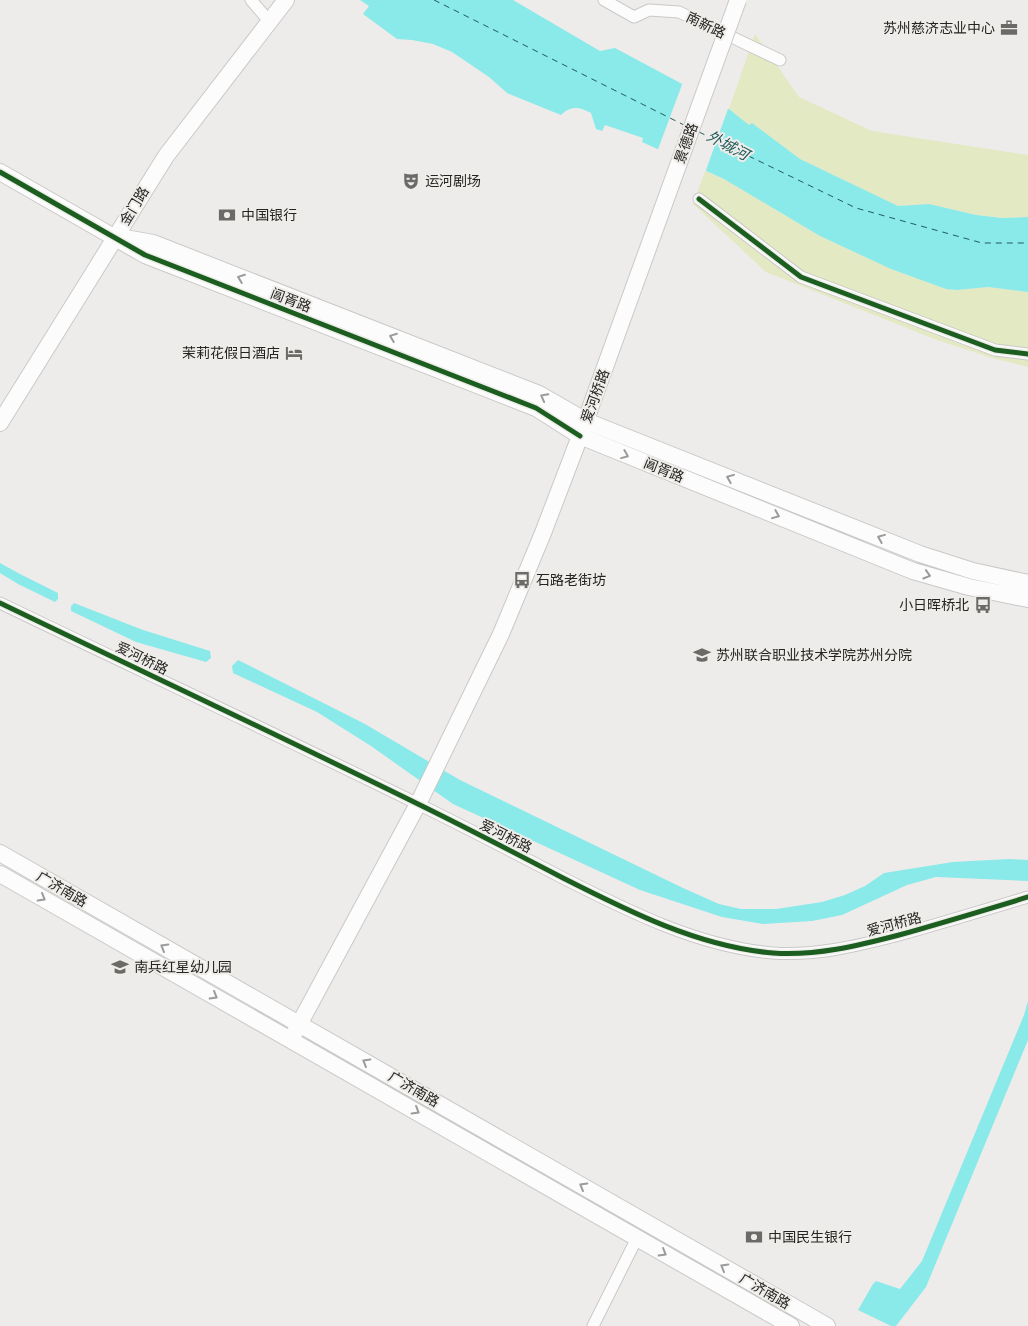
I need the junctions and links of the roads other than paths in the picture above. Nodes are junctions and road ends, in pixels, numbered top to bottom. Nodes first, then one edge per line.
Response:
1 (251, 0) edge
2 (604, 0) edge
3 (738, 0) edge
4 (284, 3) edge
5 (269, 21) junction
6 (780, 60) dead end
7 (0, 172) edge
8 (699, 199) dead end
9 (115, 237) junction
10 (634, 287) joint
11 (1028, 354) edge
12 (0, 423) edge
13 (583, 429) junction
14 (1028, 583) edge
15 (1028, 599) edge
16 (0, 603) edge
17 (420, 800) junction
18 (0, 853) edge
19 (0, 874) edge
20 (1028, 897) edge
21 (299, 1024) junction
22 (291, 1039) junction
23 (637, 1238) junction
24 (593, 1326) edge
25 (792, 1326) edge
26 (827, 1326) edge

1 - 5 street
2 - 6 street, 南新路
3 - 10 main road, 景德路, bridge
4 - 5 main road, 金门路
5 - 9 main road, 金门路
7 - 9 main road, 阊胥路
8 - 11 street
9 - 12 main road, 金门路
9 - 13 main road, 阊胥路
10 - 13 main road, 爱河桥路
14 -> 13 main road, 阊胥路
13 -> 15 main road, 阊胥路
13 - 17 main road, 爱河桥路
16 - 17 street, 爱河桥路
17 - 20 street, 爱河桥路
17 - 21 main road, 爱河桥路
21 -> 18 main road, 广济南路
19 -> 22 main road, 广济南路
21 - 22 main road, 爱河桥路
26 -> 21 main road, 广济南路
22 -> 23 main road, 广济南路
23 - 24 street
23 -> 25 main road, 广济南路

